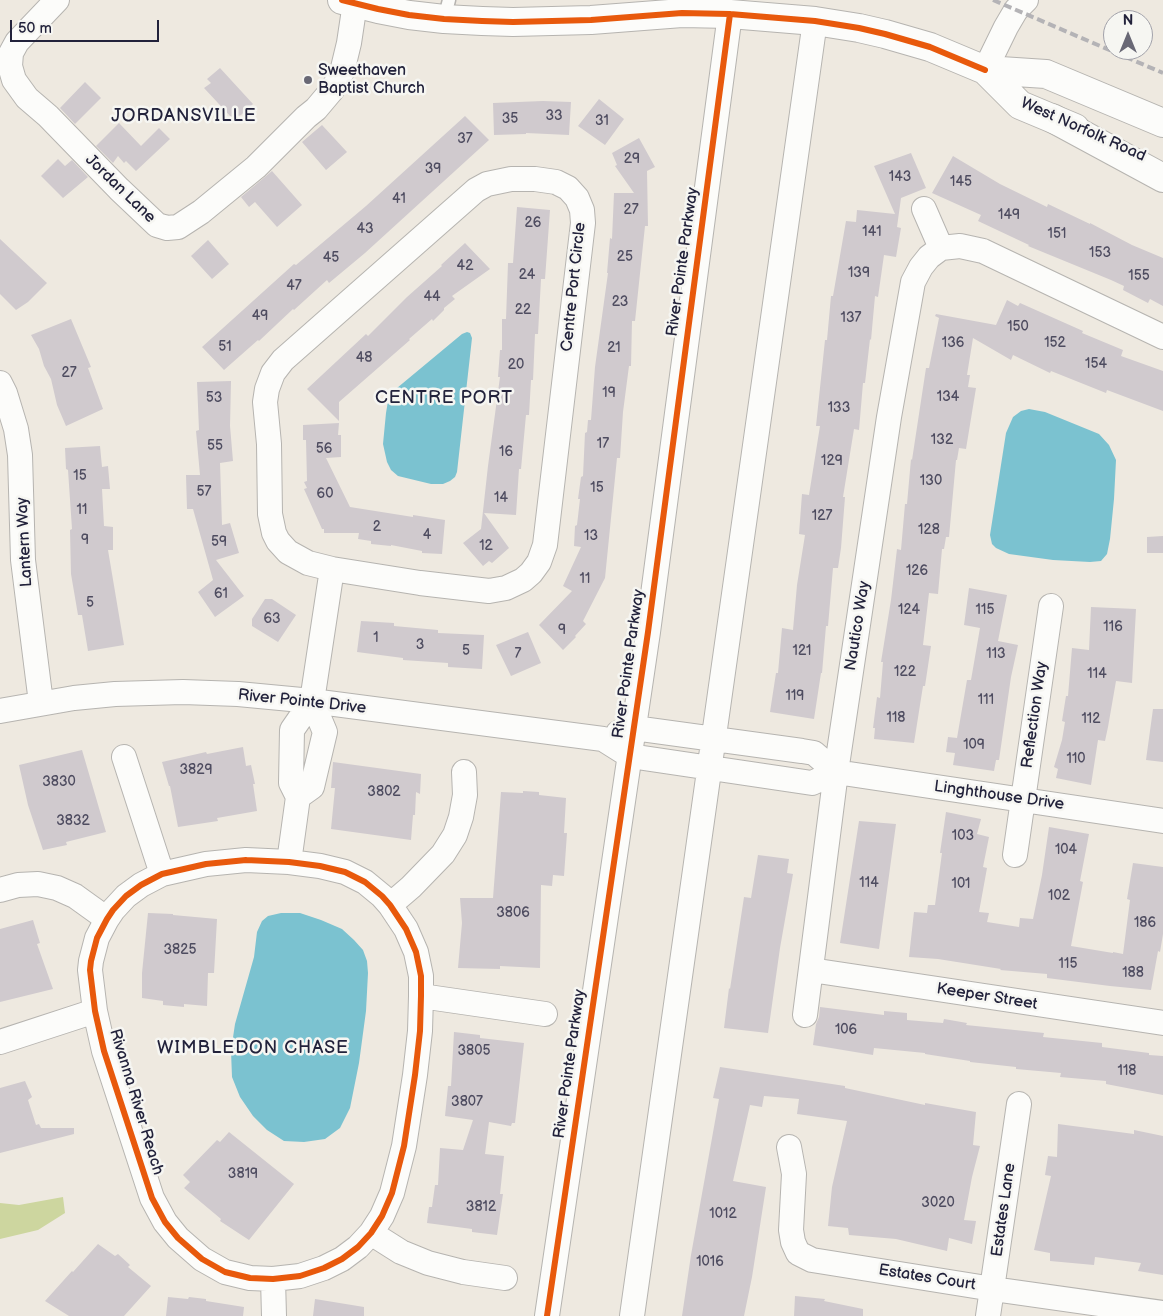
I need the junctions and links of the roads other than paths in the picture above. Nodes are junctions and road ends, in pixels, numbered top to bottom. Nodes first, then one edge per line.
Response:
1 (57, 0) edge
2 (1026, 0) edge
3 (349, 2) edge
4 (725, 9) edge
5 (447, 10) edge
6 (815, 21) junction
7 (986, 70) junction
8 (1052, 118) junction
9 (1163, 123) edge
10 (1163, 165) edge
11 (1163, 178) edge
12 (924, 209) dead end
13 (941, 248) junction
14 (1163, 336) edge
15 (0, 383) edge
16 (332, 569) junction
17 (1051, 606) dead end
18 (312, 701) junction
19 (41, 703) junction
20 (0, 711) edge
21 (634, 728) junction
22 (715, 738) junction
23 (603, 739) junction
24 (630, 756) junction
25 (124, 757) dead end
26 (710, 768) junction
27 (464, 772) dead end
28 (836, 772) junction
29 (1023, 799) junction
30 (1163, 821) edge
31 (1015, 854) dead end
32 (289, 862) junction
33 (162, 874) junction
34 (0, 890) edge
35 (390, 904) junction
36 (107, 919) junction
37 (810, 970) junction
38 (422, 996) junction
39 (95, 1011) junction
40 (545, 1014) dead end
41 (805, 1015) dead end
42 (1163, 1023) edge
43 (0, 1042) edge
44 (1019, 1104) dead end
45 (789, 1148) dead end
46 (371, 1233) junction
47 (505, 1278) dead end
48 (273, 1279) junction
49 (993, 1289) junction
50 (1163, 1313) edge
51 (274, 1316) edge
52 (547, 1316) edge
53 (632, 1316) edge
54 (988, 1316) edge

1 - 3 street, Jordan Lane
2 - 7 street
3 - 5 main road, West Norfolk Road
4 - 5 main road, West Norfolk Road
4 - 6 main road, West Norfolk Road
4 - 21 street, River Pointe Parkway
6 - 7 main road, West Norfolk Road
6 - 22 street
7 - 8 main road, West Norfolk Road
7 - 9 main road, West Norfolk Road
8 - 10 main road, West Norfolk Road
8 - 11 main road
12 - 13 street
13 - 14 street
13 - 28 street, Nautico Way
15 - 19 street, Lantern Way
16 - 16 street, Centre Port Circle
16 - 18 street
17 - 29 street, Reflection Way
18 - 19 street, River Pointe Drive
18 - 23 street, River Pointe Drive
18 - 32 street
19 - 20 street, River Pointe Drive
21 - 22 street, River Pointe Drive
21 - 23 street, River Pointe Drive
21 - 24 street, River Pointe Parkway
22 - 26 street
22 - 28 street
23 - 24 street, River Pointe Drive
24 - 26 street
24 - 52 street, River Pointe Parkway
25 - 33 street
26 - 28 street
26 - 53 street
27 - 35 street
28 - 29 street, Linghthouse Drive
28 - 37 street, Nautico Way
29 - 30 street, Linghthouse Drive
29 - 31 street, Reflection Way
32 - 33 street, Rivanna River Reach
32 - 35 street, Rivanna River Reach
33 - 36 street, Rivanna River Reach
34 - 36 street
35 - 38 street, Rivanna River Reach
36 - 39 street, Rivanna River Reach
37 - 41 street, Nautico Way
37 - 42 street, Keeper Street
38 - 40 street
38 - 46 street, Rivanna River Reach
39 - 43 street
39 - 48 street, Rivanna River Reach
44 - 49 street, Estates Lane
45 - 49 street, Estates Court
46 - 47 street
46 - 48 street, Rivanna River Reach
48 - 51 street
49 - 50 street, Estates Court
49 - 54 street, Estates Lane

